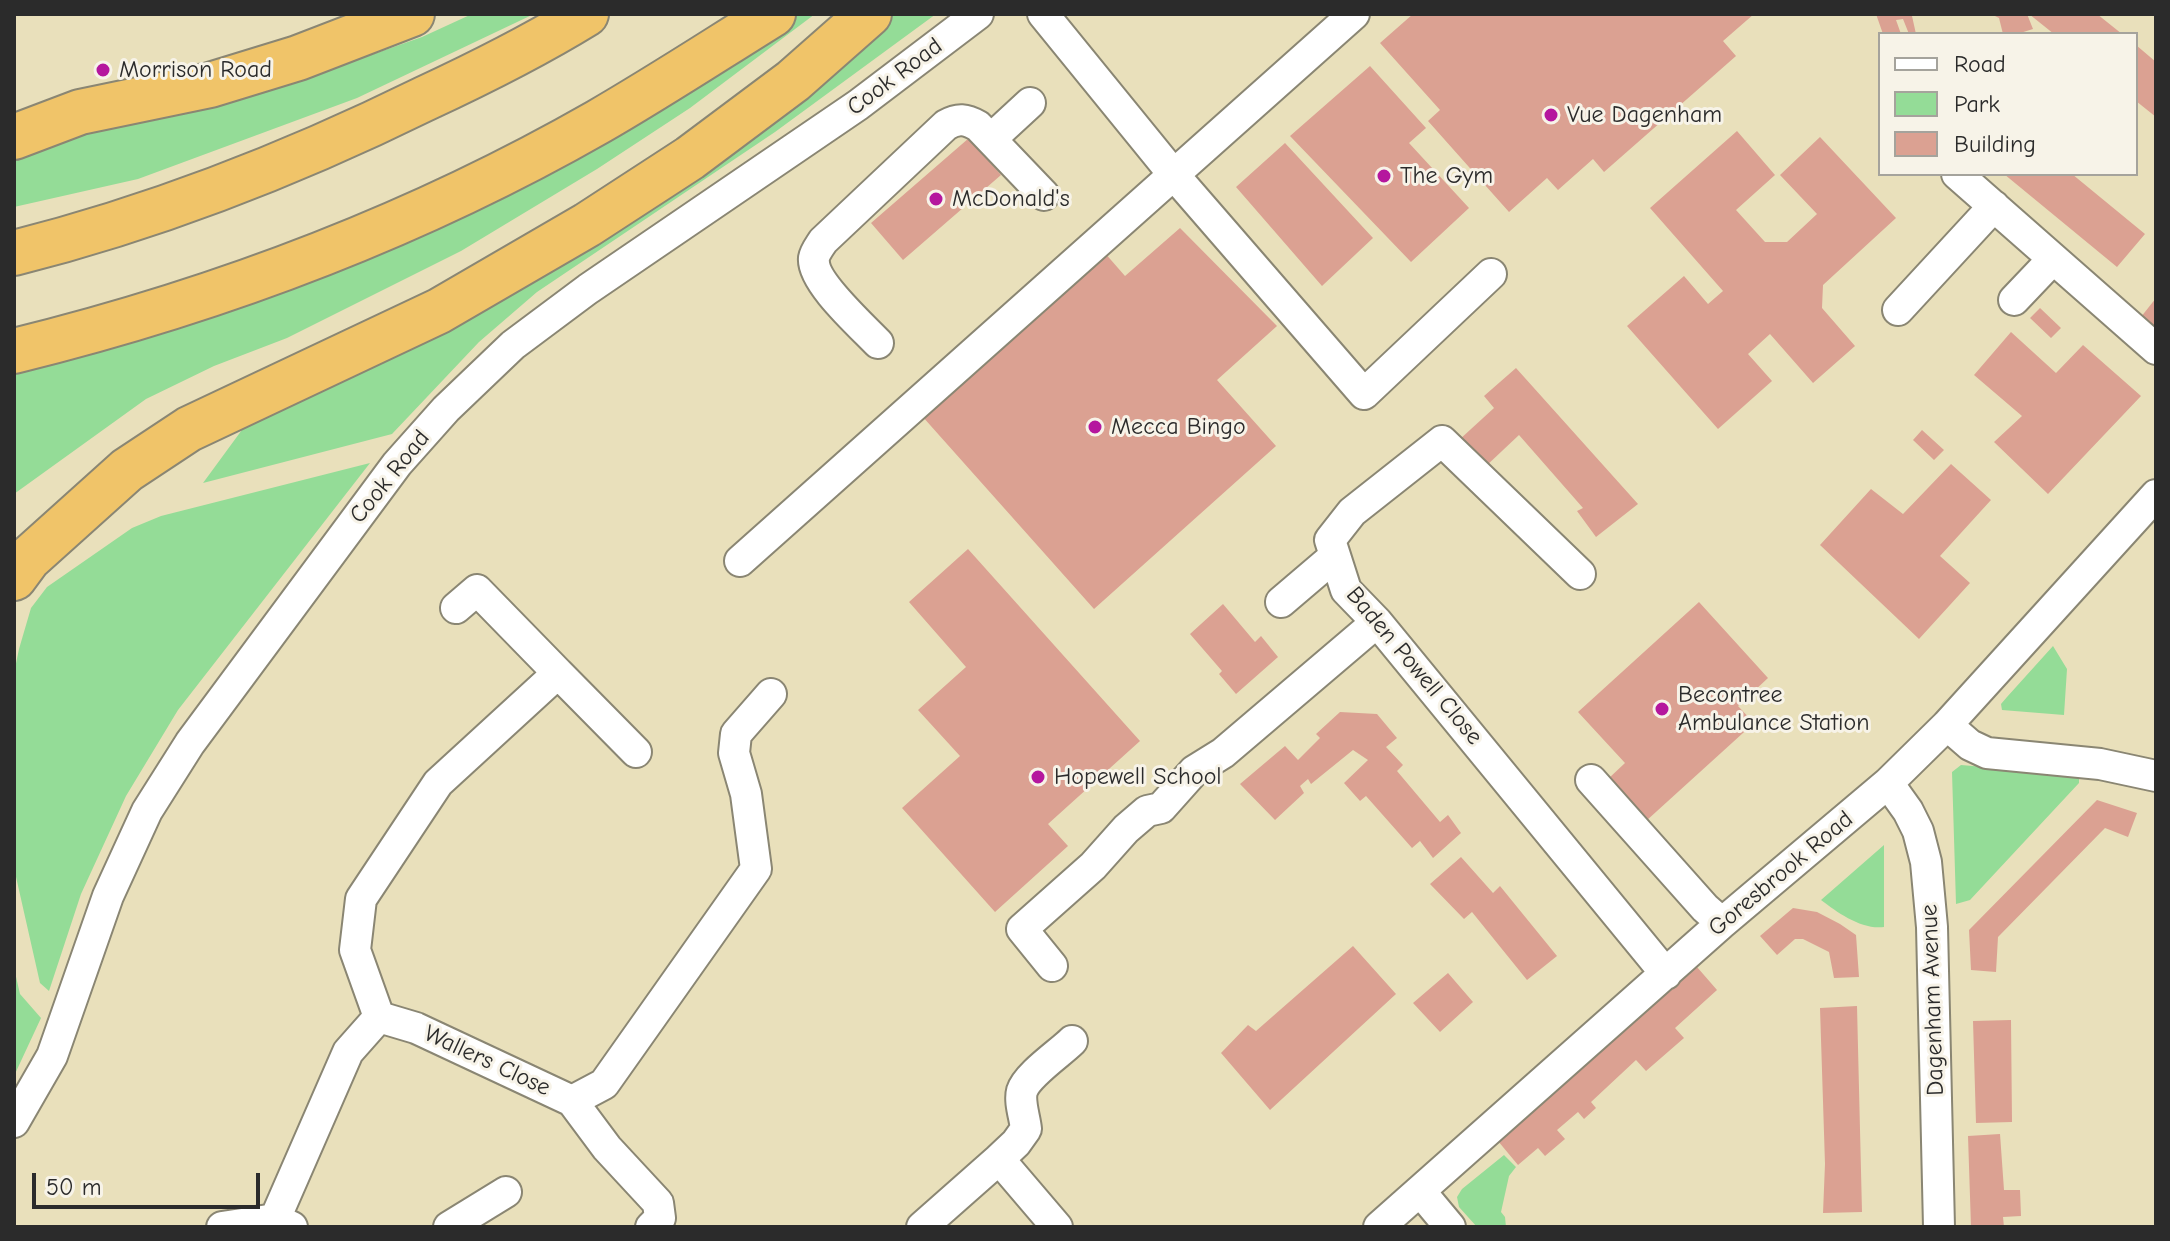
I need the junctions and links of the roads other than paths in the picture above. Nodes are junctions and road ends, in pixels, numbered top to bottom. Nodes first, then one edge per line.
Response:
1 (412, 14) edge
2 (586, 14) edge
3 (773, 14) edge
4 (869, 14) edge
5 (978, 14) edge
6 (1043, 14) edge
7 (1354, 14) edge
8 (1030, 103) dead end
9 (14, 137) edge
10 (991, 139) junction
11 (1174, 175) junction
12 (1959, 176) edge
13 (1044, 195) dead end
14 (1994, 206) junction
15 (14, 253) edge
16 (2053, 259) junction
17 (1491, 274) dead end
18 (2014, 300) dead end
19 (1898, 310) dead end
20 (878, 343) dead end
21 (2156, 349) edge
22 (14, 351) edge
23 (2156, 495) edge
24 (1335, 556) junction
25 (740, 561) dead end
26 (1580, 574) dead end
27 (14, 578) edge
28 (1281, 602) dead end
29 (456, 608) dead end
30 (1377, 622) junction
31 (558, 673) junction
32 (771, 694) dead end
33 (1947, 725) junction
34 (636, 752) dead end
35 (2156, 776) edge
36 (1591, 780) dead end
37 (1888, 783) junction
38 (1722, 923) junction
39 (1052, 966) dead end
40 (1666, 974) junction
41 (379, 1017) junction
42 (1072, 1041) dead end
43 (572, 1101) junction
44 (14, 1122) edge
45 (999, 1159) junction
46 (1420, 1191) junction
47 (506, 1192) dead end
48 (284, 1223) edge
49 (222, 1227) edge
50 (449, 1227) edge
51 (651, 1227) edge
52 (922, 1227) edge
53 (1057, 1227) edge
54 (1379, 1227) edge
55 (1450, 1227) edge
56 (1939, 1227) edge

1 - 9 highway
2 - 15 highway
3 - 22 highway
4 - 27 highway
5 - 44 street, Cook Road
6 - 11 street
7 - 11 street
8 - 10 street
10 - 13 street
10 - 20 street
11 - 17 street
11 - 25 street
12 - 14 street
14 - 16 street
14 - 19 street
16 - 18 street
16 - 21 street
23 - 33 street, Goresbrook Road
24 - 26 street
24 - 28 street
24 - 30 street, Baden Powell Close
29 - 31 street
30 - 39 street
30 - 40 street, Baden Powell Close
31 - 34 street
31 - 41 street
32 - 43 street, Wallers Close
33 - 35 street
33 - 37 street, Goresbrook Road
36 - 38 street
37 - 38 street, Goresbrook Road
37 - 56 street, Dagenham Avenue
38 - 40 street, Goresbrook Road
40 - 46 street, Goresbrook Road
41 - 43 street, Wallers Close
41 - 48 street
42 - 45 street
43 - 51 street
45 - 52 street
45 - 53 street
46 - 54 street, Goresbrook Road
46 - 55 street
47 - 50 street
48 - 49 street

